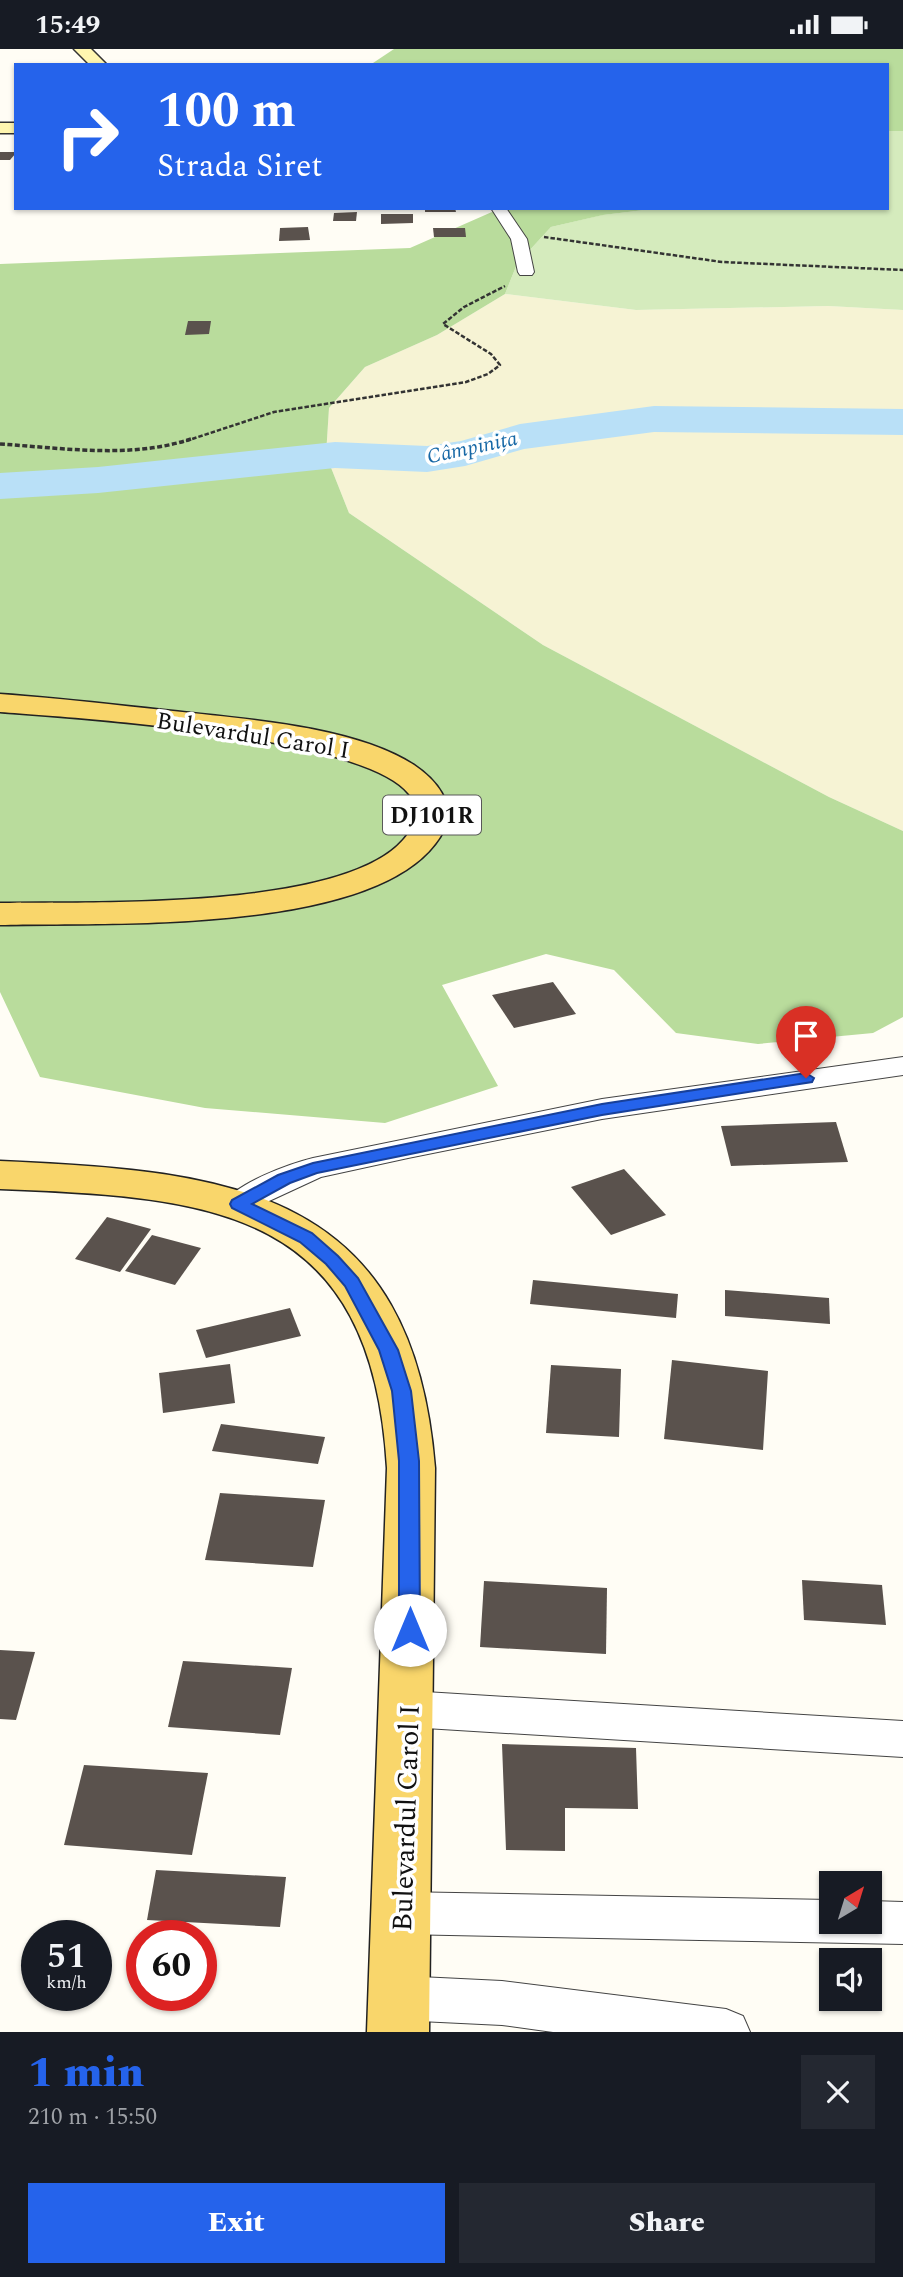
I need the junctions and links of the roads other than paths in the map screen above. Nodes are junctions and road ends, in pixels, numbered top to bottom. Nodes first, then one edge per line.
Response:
1 (82, 49) edge
2 (97, 63) edge
3 (500, 210) edge
4 (526, 272) road end
5 (0, 703) edge
6 (0, 914) edge
7 (903, 1066) edge
8 (0, 1175) edge
9 (239, 1204) junction
10 (409, 1709) junction
11 (903, 1739) edge
12 (401, 1913) junction
13 (819, 1921) edge
14 (882, 1922) edge
15 (903, 1923) edge
16 (398, 2015) edge
17 (726, 2032) edge

1 - 2 main road
3 - 4 street
5 - 6 main road, Bulevardul Carol I / DJ101R
7 - 9 street
8 - 9 main road, Bulevardul Carol I
9 - 10 main road, Bulevardul Carol I
10 - 11 street
10 - 12 main road, Bulevardul Carol I
12 - 13 street
12 - 16 main road, Bulevardul Carol I
14 - 15 street
16 - 17 street

